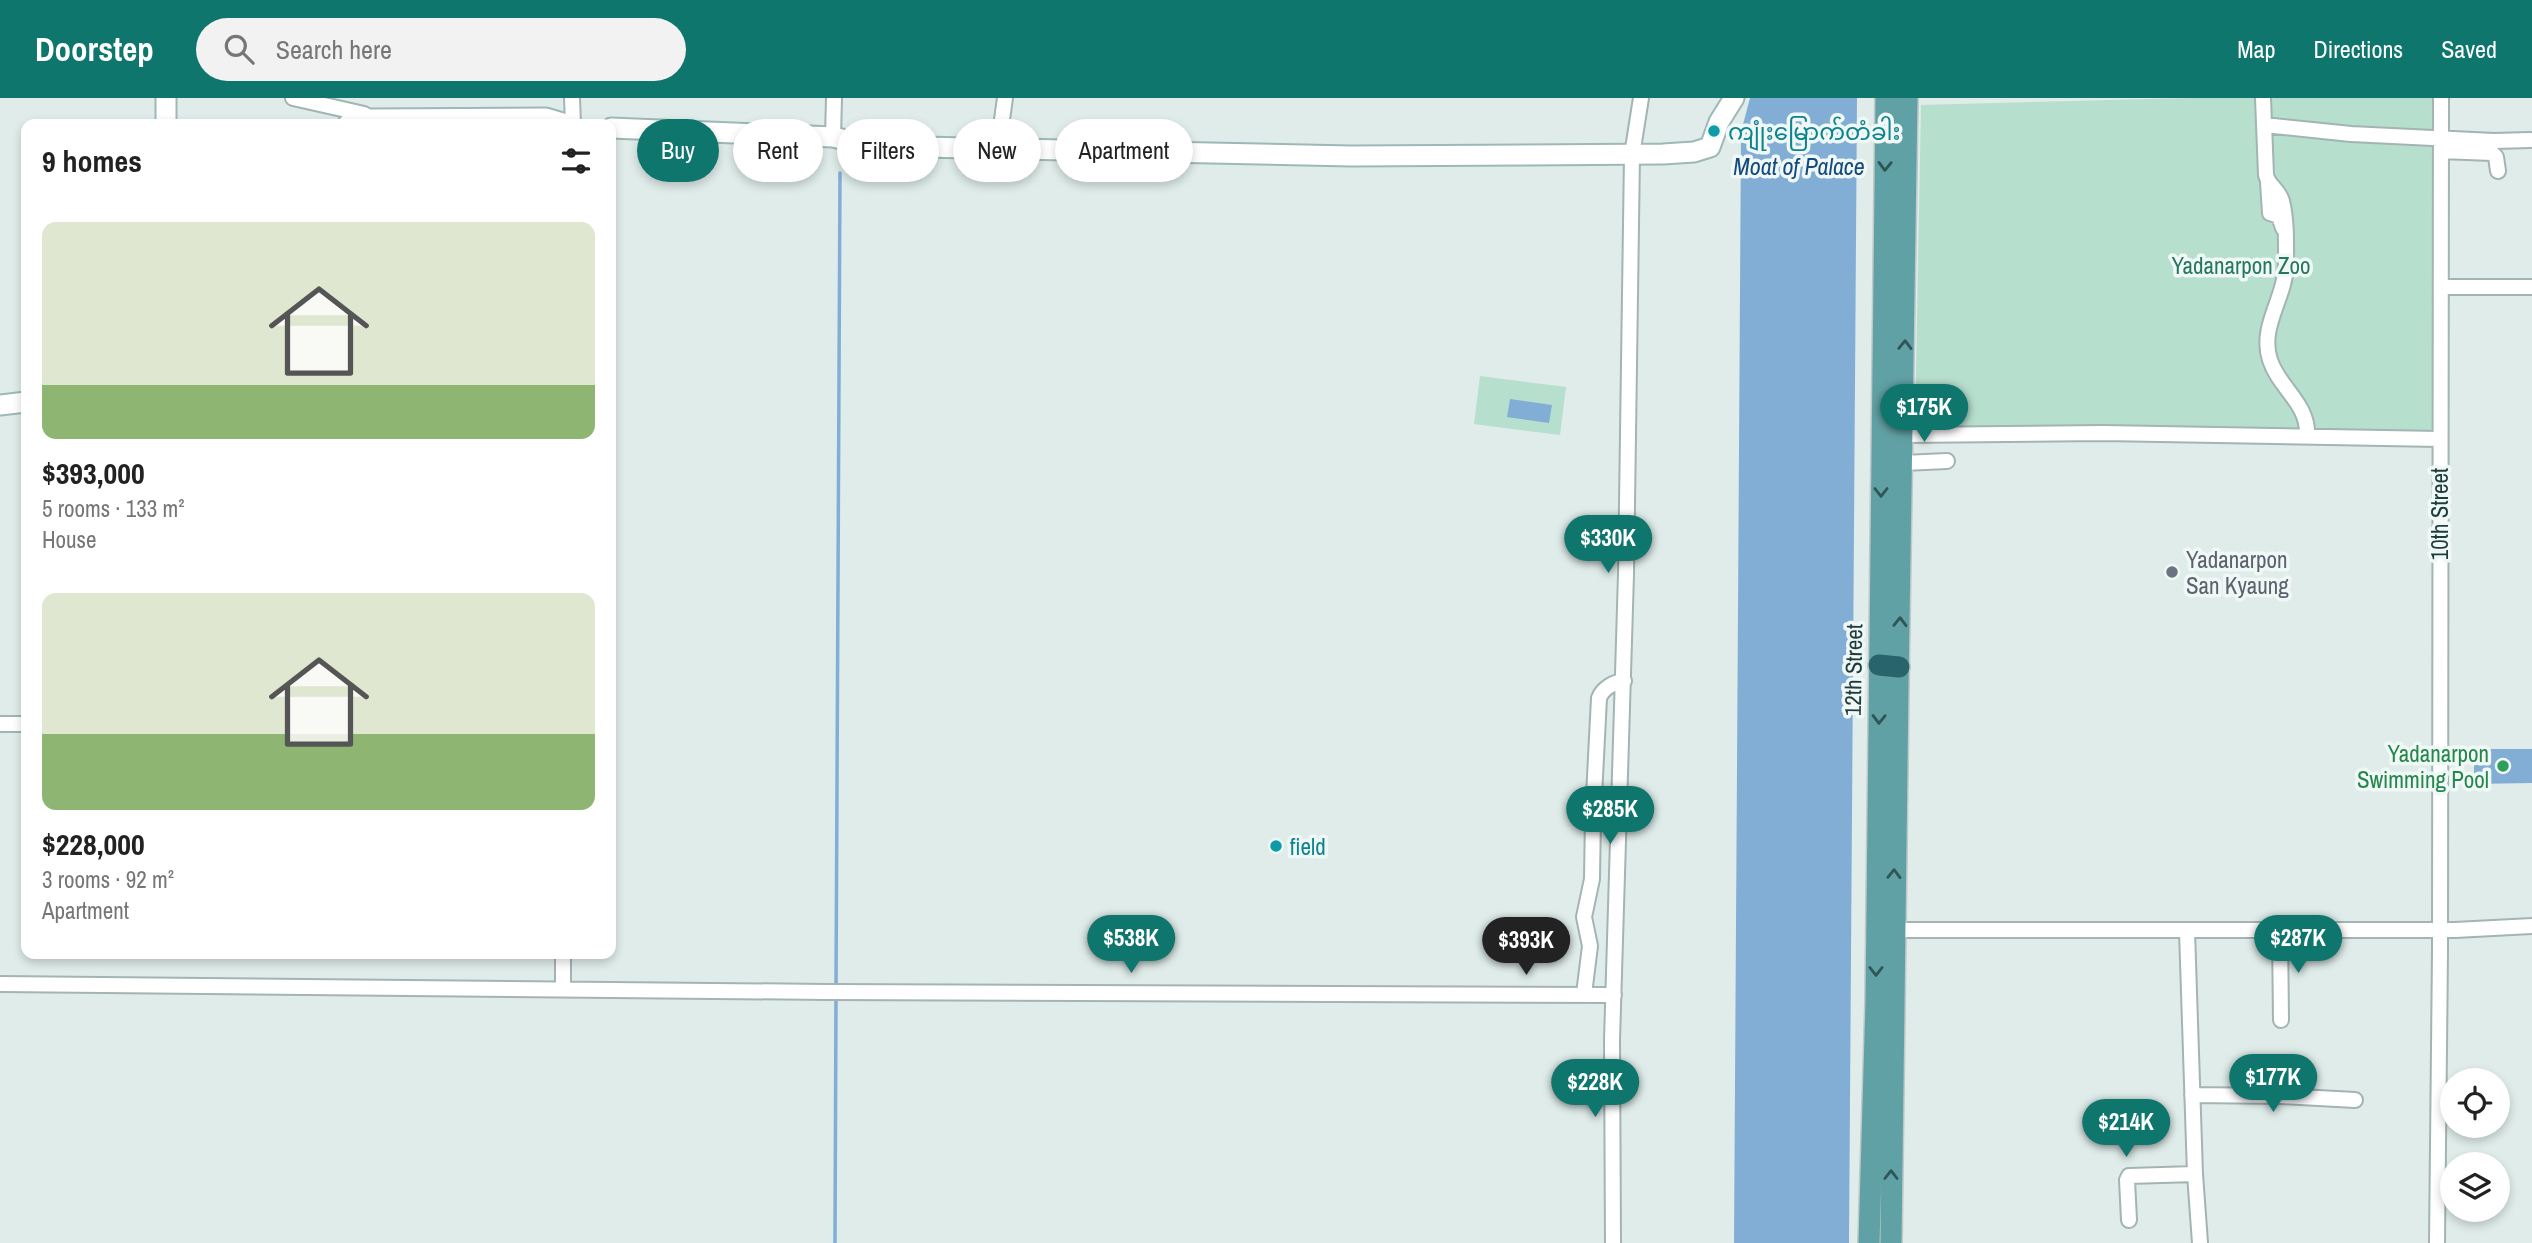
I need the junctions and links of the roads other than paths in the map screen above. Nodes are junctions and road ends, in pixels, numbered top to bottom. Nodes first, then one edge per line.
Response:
1 (166, 98) edge
2 (293, 98) edge
3 (572, 98) edge
4 (834, 98) edge
5 (1005, 98) edge
6 (1641, 98) edge
7 (1734, 98) edge
8 (1886, 98) edge
9 (1907, 98) edge
10 (2263, 98) edge
11 (2441, 98) edge
12 (166, 119) edge
13 (370, 119) joint
14 (549, 119) edge
15 (573, 119) edge
16 (1002, 119) edge
17 (2264, 125) junction
18 (616, 128) edge
19 (833, 137) junction
20 (2530, 140) edge
21 (2441, 144) junction
22 (953, 147) edge
23 (1041, 149) edge
24 (1632, 155) junction
25 (2498, 171) dead end
26 (2441, 287) junction
27 (2532, 287) edge
28 (1904, 435) junction
29 (2307, 436) junction
30 (2440, 439) junction
31 (1947, 461) dead end
32 (1903, 463) junction
33 (1889, 666) junction
34 (1623, 681) junction
35 (0, 724) edge
36 (21, 724) edge
37 (1621, 801) junction
38 (1594, 802) junction
39 (2532, 926) edge
40 (1885, 930) junction
41 (2440, 930) junction
42 (2188, 931) junction
43 (2280, 931) junction
44 (563, 959) edge
45 (0, 984) edge
46 (563, 988) junction
47 (1584, 995) junction
48 (1614, 995) junction
49 (2281, 1020) dead end
50 (2192, 1095) junction
51 (2355, 1100) dead end
52 (2195, 1174) junction
53 (2129, 1220) dead end
54 (1613, 1243) edge
55 (1869, 1243) edge
56 (1891, 1243) edge
57 (2200, 1243) edge
58 (2437, 1243) edge

1 - 12 street
2 - 13 street
3 - 15 street
4 - 19 street
5 - 16 street
6 - 24 street
7 - 24 street
8 -> 33 main road, 12th Street
28 -> 9 main road, 12th Street
10 - 17 street
11 - 21 street, 10th Street
13 - 14 street
17 - 21 street
17 - 29 street
18 - 19 street
19 - 22 street
20 - 21 street
21 - 25 street
21 - 26 street, 10th Street
23 - 24 street
24 - 34 street
26 - 27 street
26 - 30 street, 10th Street
28 - 29 street
28 - 32 main road, 12th Street
29 - 30 street
30 - 41 street, 10th Street
31 - 32 street
33 -> 32 main road, 12th Street
33 - 40 main road, 12th Street
34 - 37 street
34 - 38 street
35 - 36 street
37 - 38 street
37 - 48 street
38 - 47 street
39 - 41 street
40 - 42 street
40 -> 55 main road, 12th Street
56 -> 40 main road, 12th Street
41 - 43 street
41 - 58 street, 10th Street
42 - 43 street
42 - 50 street
43 - 49 street
44 - 46 street
45 - 46 street
46 - 47 street
47 - 48 street
48 - 54 street
50 - 51 street
50 - 52 street
52 - 53 street
52 - 57 street

